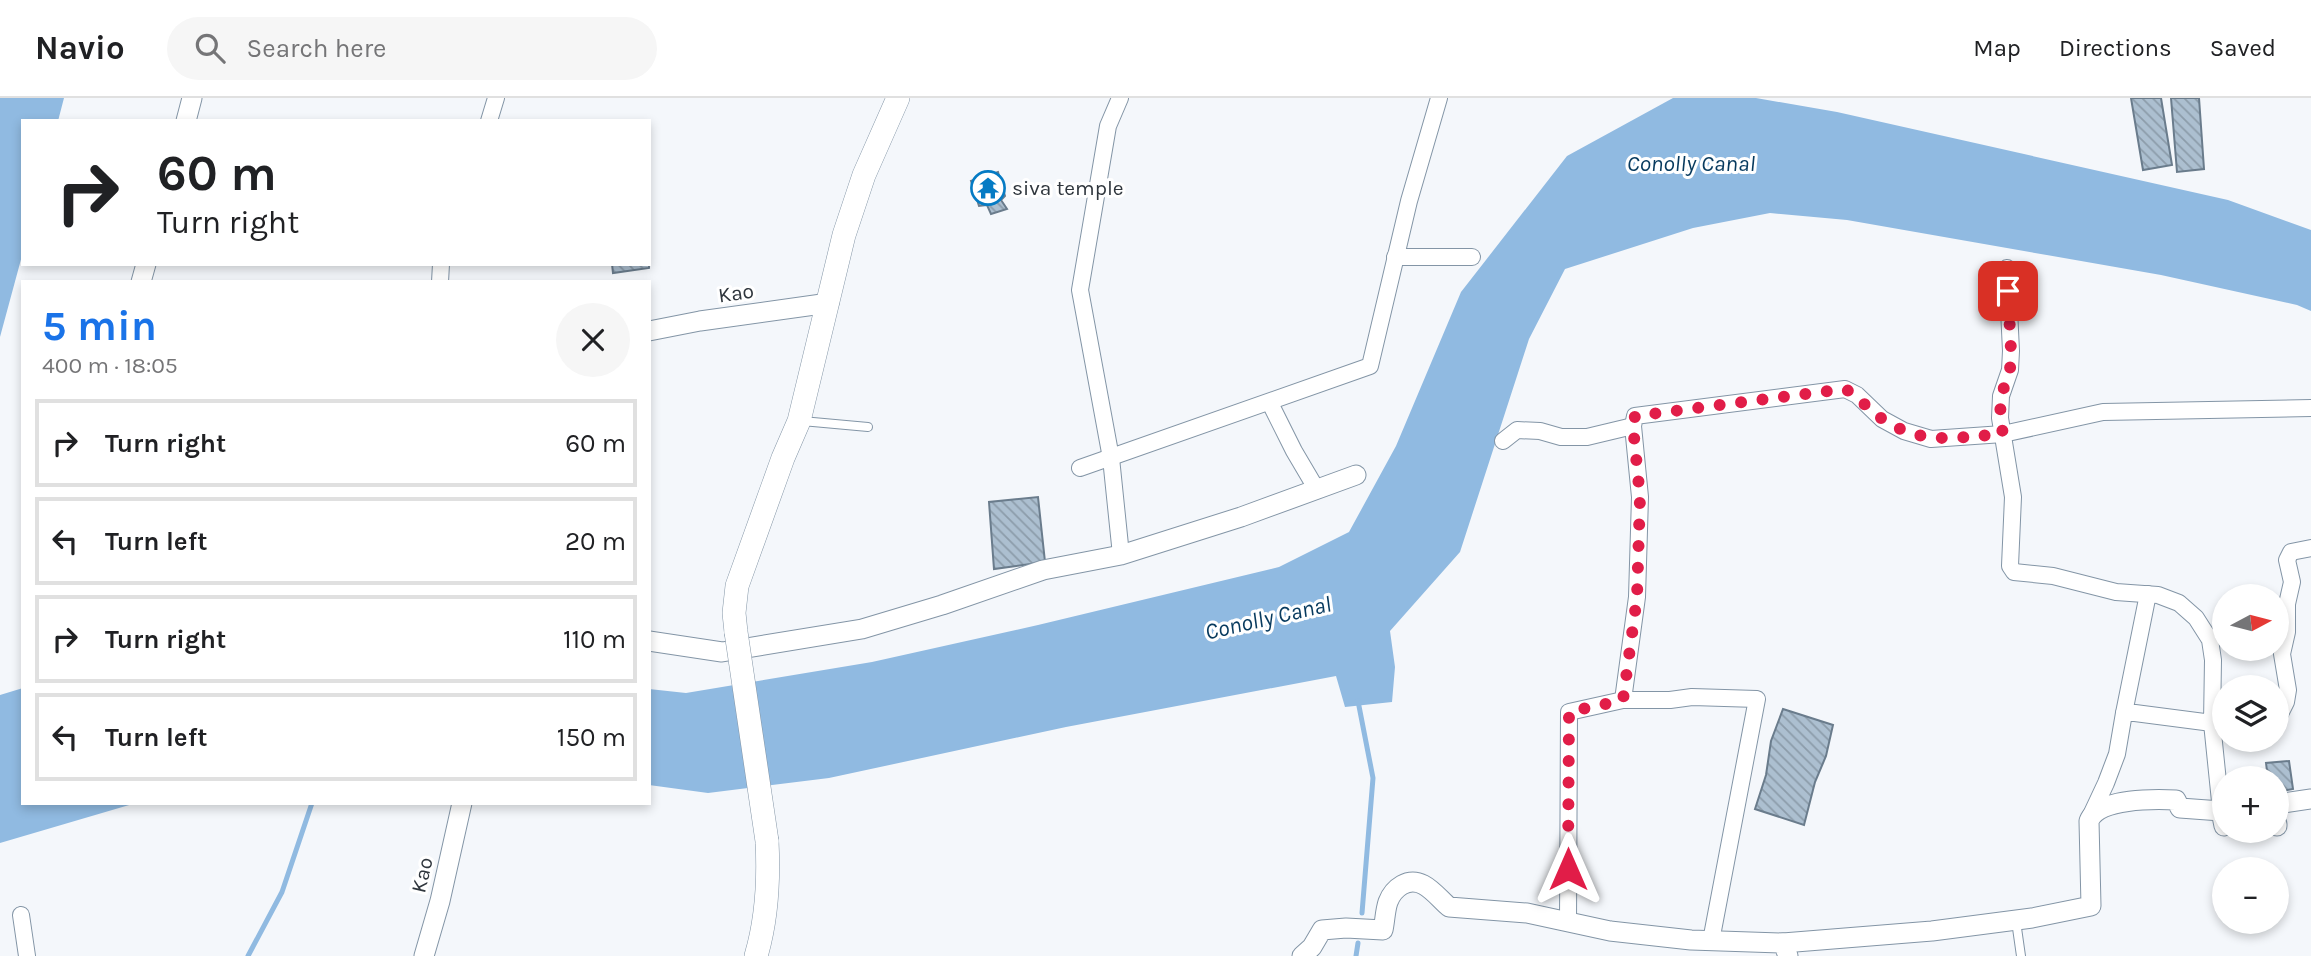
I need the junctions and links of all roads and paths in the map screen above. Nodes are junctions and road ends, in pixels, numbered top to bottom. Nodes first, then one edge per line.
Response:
1 (192, 98) edge
2 (496, 98) edge
3 (898, 98) edge
4 (1120, 98) edge
5 (1439, 98) edge
6 (187, 119) edge
7 (490, 119) edge
8 (1395, 257) junction
9 (1472, 257) dead end
10 (2007, 268) dead end
11 (829, 303) junction
12 (651, 331) edge
13 (1270, 402) junction
14 (2311, 408) edge
15 (799, 421) junction
16 (1633, 426) junction
17 (868, 427) dead end
18 (2003, 434) junction
19 (1503, 441) dead end
20 (1111, 458) junction
21 (1080, 468) dead end
22 (1356, 475) dead end
23 (1317, 490) junction
24 (2311, 548) edge
25 (1121, 555) junction
26 (2148, 594) junction
27 (651, 641) edge
28 (2214, 675) edge
29 (2286, 675) edge
30 (1623, 700) junction
31 (2124, 713) junction
32 (2212, 724) edge
33 (2311, 799) edge
34 (2289, 802) edge
35 (462, 805) edge
36 (2091, 815) junction
37 (2212, 815) edge
38 (21, 915) dead end
39 (2016, 920) junction
40 (1568, 922) junction
41 (1711, 941) junction
42 (1786, 949) edge
43 (27, 956) edge
44 (424, 956) edge
45 (756, 956) edge
46 (1302, 956) edge
47 (2021, 956) edge

1 - 6 street
2 - 7 street
3 - 11 main road
4 - 20 street
5 - 8 street
8 - 9 street
8 - 13 street
10 - 18 street
11 - 12 street, Kao
11 - 15 main road
13 - 20 street
13 - 23 street
14 - 18 street
15 - 17 lane
15 - 45 main road, bridge
16 - 18 street
16 - 19 street
16 - 30 street
18 - 26 street
20 - 21 street
20 - 25 street
22 - 23 street
23 - 25 street
24 - 29 street
25 - 27 street
26 - 28 street
26 - 31 street
30 - 40 street
30 - 41 street
31 - 32 street
31 - 36 street
33 - 34 street
35 - 44 street, Kao
36 - 37 street
36 - 39 street
38 - 43 street
39 - 42 street
39 - 47 lane
40 - 41 street
40 - 46 street
41 - 42 street

